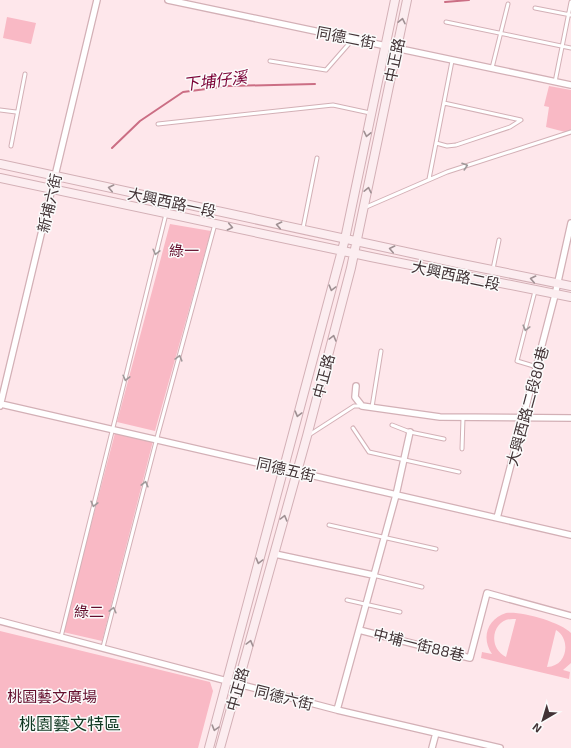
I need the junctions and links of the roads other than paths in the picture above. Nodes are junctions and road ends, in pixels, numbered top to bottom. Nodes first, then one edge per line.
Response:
1 (97, 0) edge
2 (168, 0) edge
3 (395, 0) edge
4 (407, 0) edge
5 (571, 2) edge
6 (196, 3) edge
7 (508, 4) dead end
8 (535, 8) dead end
9 (569, 15) edge
10 (446, 22) dead end
11 (501, 33) junction
12 (354, 38) junction
13 (385, 45) junction
14 (562, 46) junction
15 (571, 48) edge
16 (396, 50) junction
17 (270, 61) dead end
18 (452, 61) junction
19 (492, 69) junction
20 (25, 74) dead end
21 (555, 82) junction
22 (571, 85) edge
23 (444, 103) junction
24 (0, 110) edge
25 (16, 112) junction
26 (371, 114) junction
27 (158, 124) dead end
28 (571, 132) edge
29 (436, 143) junction
30 (10, 146) dead end
31 (317, 158) dead end
32 (0, 164) edge
33 (55, 176) junction
34 (0, 178) edge
35 (429, 179) junction
36 (52, 188) junction
37 (364, 208) junction
38 (166, 214) junction
39 (571, 223) edge
40 (215, 224) junction
41 (302, 230) junction
42 (345, 239) junction
43 (499, 240) dead end
44 (357, 242) junction
45 (342, 250) junction
46 (355, 253) junction
47 (492, 271) junction
48 (558, 284) junction
49 (571, 286) edge
50 (535, 291) junction
51 (556, 295) junction
52 (571, 297) edge
53 (381, 351) dead end
54 (537, 367) junction
55 (356, 386) dead end
56 (0, 405) edge
57 (362, 406) junction
58 (371, 409) junction
59 (463, 418) junction
60 (524, 418) junction
61 (571, 418) edge
62 (392, 425) dead end
63 (353, 428) dead end
64 (113, 430) junction
65 (410, 432) junction
66 (307, 436) junction
67 (444, 438) dead end
68 (156, 440) junction
69 (462, 449) dead end
70 (404, 461) junction
71 (284, 469) junction
72 (297, 472) junction
73 (459, 472) dead end
74 (396, 495) junction
75 (497, 518) junction
76 (329, 525) dead end
77 (571, 535) edge
78 (384, 538) junction
79 (436, 549) dead end
80 (274, 554) junction
81 (373, 575) junction
82 (422, 587) dead end
83 (347, 600) dead end
84 (367, 605) junction
85 (400, 612) dead end
86 (571, 616) edge
87 (0, 621) edge
88 (359, 630) junction
89 (61, 637) junction
90 (103, 647) junction
91 (228, 681) junction
92 (238, 685) junction
93 (337, 710) junction
94 (436, 733) junction
95 (209, 748) edge
96 (220, 748) edge
97 (432, 748) edge
98 (500, 748) edge

1 - 33 street, 新埔六街
2 - 6 street, 同德二街
3 - 13 street, 中正路
16 -> 4 street, 中正路
5 - 9 lane
6 - 12 street, 同德二街
7 - 11 lane
8 - 9 lane
9 - 14 lane
10 - 11 lane
11 - 14 lane
11 - 19 lane
12 - 13 street, 同德二街
12 - 17 lane
13 - 16 street, 同德二街
13 - 26 street, 中正路
14 - 15 lane
14 - 21 lane
16 - 18 street, 同德二街
37 -> 16 street, 中正路
18 - 19 street, 同德二街
18 - 23 lane
19 - 21 street, 同德二街
20 - 25 lane
21 - 22 street, 同德二街
23 - 29 lane
23 - 29 lane
24 - 25 lane
25 - 30 lane
26 - 27 lane
26 -> 42 street, 中正路
35 -> 28 lane
29 - 35 lane
31 - 41 lane
32 - 33 street, 大興西路一段
33 - 36 street, 新埔六街
41 -> 33 street, 大興西路一段
34 - 36 street, 大興西路一段
35 - 37 lane
36 - 38 street, 大興西路一段
36 - 56 street, 新埔六街
37 - 44 street, 中正路
38 - 40 street, 大興西路一段
38 -> 64 lane
39 - 48 street, 大興西路二段80巷
40 -> 45 street, 大興西路一段
68 -> 40 lane
41 - 42 street, 大興西路一段
42 - 44 street, 大興西路二段
42 - 45 street, 中正路
43 - 47 lane
44 - 46 street, 中正路
47 -> 44 street, 大興西路二段
45 - 46 street, 大興西路二段
45 -> 71 street, 中正路
46 - 50 street, 大興西路二段
66 -> 46 street, 中正路
48 -> 47 street, 大興西路二段
48 - 49 street, 大興西路二段
48 - 51 street, 大興西路二段80巷
50 - 51 street, 大興西路二段
50 -> 54 lane
51 - 52 street, 大興西路二段
51 - 54 street, 大興西路二段80巷
53 - 58 lane
54 - 60 street, 大興西路二段80巷
55 - 57 street
56 - 64 street, 同德五街
57 - 58 street
57 - 66 lane
58 - 59 street
59 - 60 street
59 - 69 lane
60 - 61 street
60 - 75 street, 大興西路二段80巷
62 - 65 lane
63 - 70 lane
64 - 68 street, 同德五街
64 -> 89 lane
65 - 67 lane
65 - 70 street
66 - 72 street, 中正路
68 - 71 street, 同德五街
90 -> 68 lane
70 - 73 lane
70 - 74 street
71 - 72 street, 同德五街
71 -> 91 street, 中正路
72 - 74 street, 同德五街
80 -> 72 street, 中正路
74 - 75 street, 同德五街
74 - 78 street
75 - 77 street, 同德五街
76 - 78 lane
78 - 79 lane
78 - 81 street
80 - 81 street
92 -> 80 street, 中正路
81 - 82 lane
81 - 84 street
83 - 84 lane
84 - 85 lane
84 - 88 street
86 - 88 street, 中埔一街88巷
87 - 89 street, 同德六街
88 - 93 street
89 - 90 street, 同德六街
90 - 91 street, 同德六街
91 - 92 street, 同德六街
91 -> 95 street, 中正路
92 - 93 street, 同德六街
92 - 96 street, 中正路
93 - 94 street, 同德六街
94 - 97 street
94 - 98 street, 同德六街

